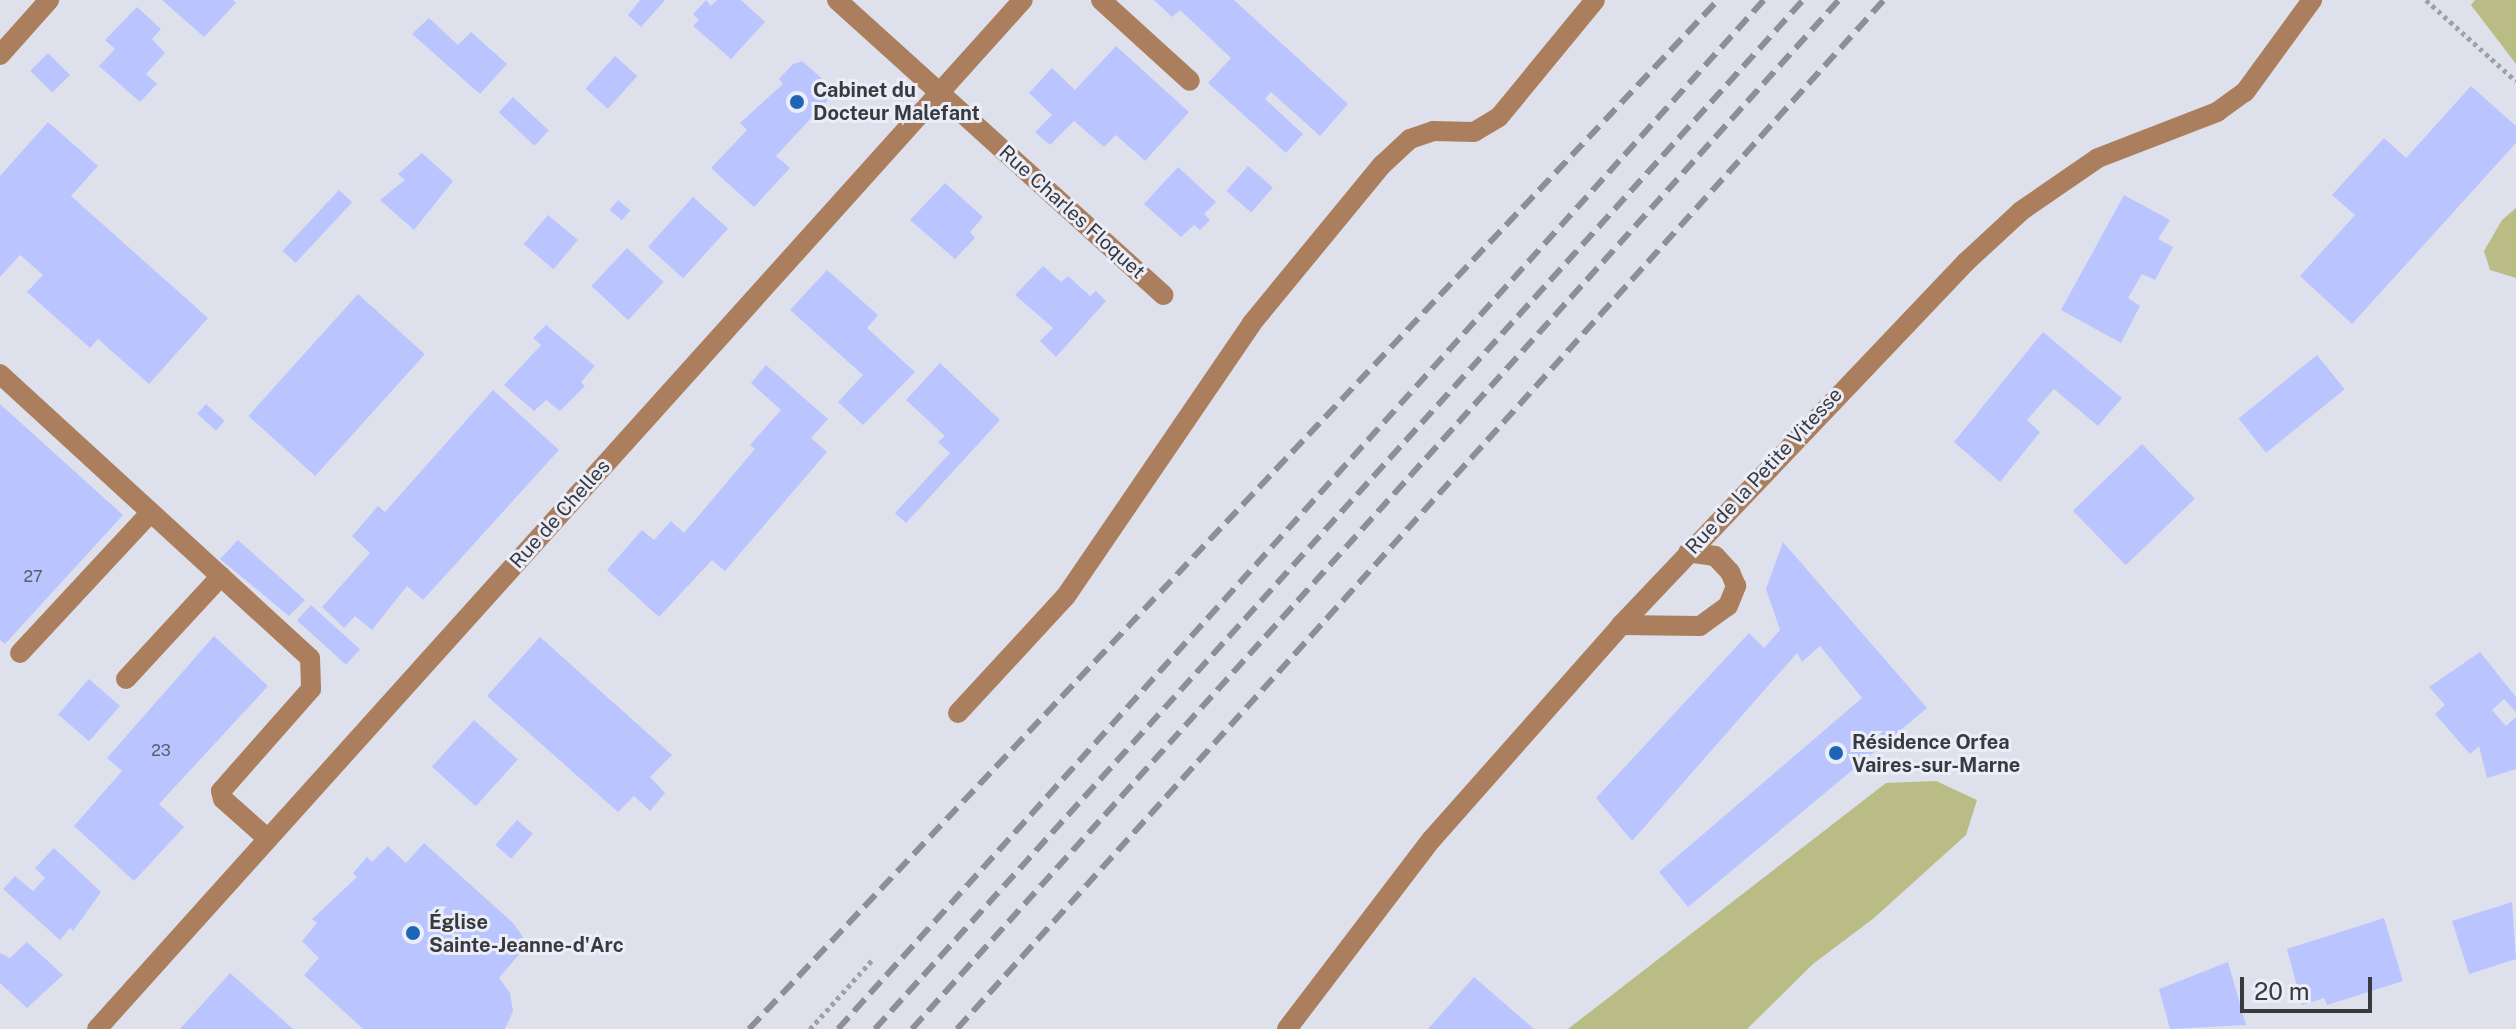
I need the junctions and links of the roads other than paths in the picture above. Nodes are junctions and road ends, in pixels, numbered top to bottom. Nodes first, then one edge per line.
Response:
1 (49, 0) edge
2 (837, 0) edge
3 (1023, 0) edge
4 (1101, 0) edge
5 (1595, 0) edge
6 (2312, 0) edge
7 (0, 55) edge
8 (1190, 81) dead end
9 (940, 92) junction
10 (1164, 295) dead end
11 (0, 374) edge
12 (151, 512) junction
13 (1688, 552) junction
14 (221, 576) junction
15 (1621, 625) junction
16 (20, 653) dead end
17 (126, 679) dead end
18 (958, 713) dead end
19 (268, 839) junction
20 (97, 1029) edge
21 (1287, 1029) edge

1 - 7 street
2 - 9 street, Rue Charles Floquet
3 - 9 street, Rue de Chelles
4 - 8 street
5 - 18 street
6 - 13 street, Rue de la Petite Vitesse
9 - 10 street, Rue Charles Floquet
9 - 19 street, Rue de Chelles
11 - 12 street
12 - 14 street
12 - 16 street
13 - 15 street, Rue de la Petite Vitesse
13 - 15 street
14 - 17 street
14 - 19 street
15 - 21 street, Rue de la Petite Vitesse
19 - 20 street, Rue de Chelles

